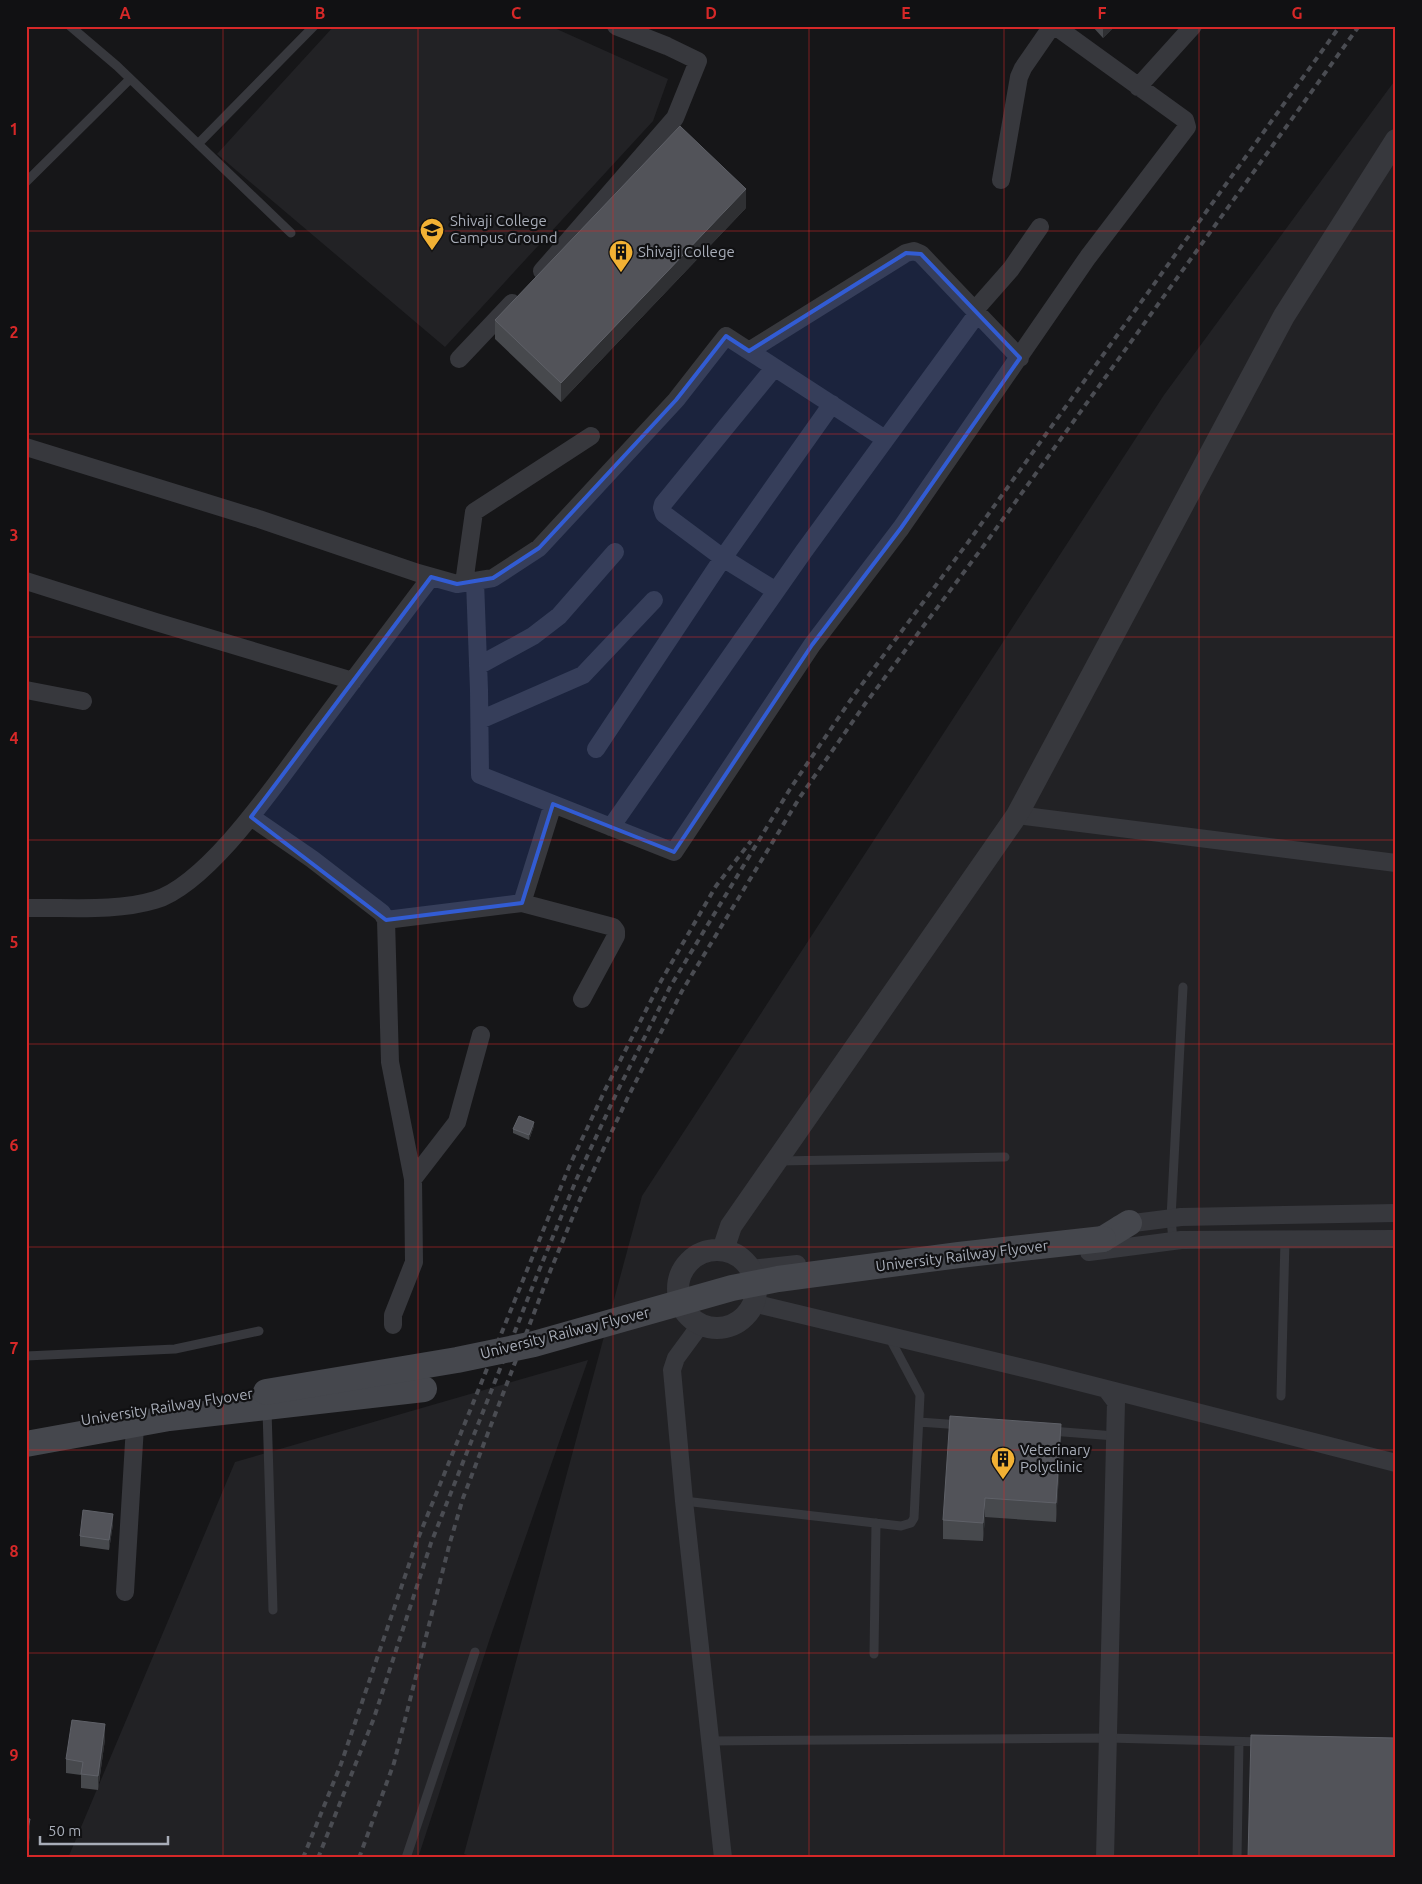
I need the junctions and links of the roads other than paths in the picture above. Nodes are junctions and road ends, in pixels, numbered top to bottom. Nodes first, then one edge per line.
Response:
1 (70, 26) edge
2 (314, 26) edge
3 (616, 26) edge
4 (1054, 26) edge
5 (1193, 26) edge
6 (130, 79) junction
7 (1138, 87) junction
8 (1396, 140) edge
9 (198, 144) junction
10 (1001, 180) dead end
11 (26, 182) edge
12 (1040, 227) dead end
13 (291, 233) dead end
14 (976, 313) junction
15 (749, 351) junction
16 (1020, 358) junction
17 (459, 359) dead end
18 (774, 368) junction
19 (832, 404) junction
20 (591, 436) dead end
21 (885, 439) junction
22 (26, 447) edge
23 (615, 552) dead end
24 (723, 558) junction
25 (431, 577) junction
26 (26, 580) edge
27 (470, 582) junction
28 (776, 591) junction
29 (654, 600) dead end
30 (478, 666) junction
31 (353, 681) junction
32 (26, 690) edge
33 (84, 701) dead end
34 (480, 720) junction
35 (596, 749) dead end
36 (554, 804) junction
37 (1017, 815) junction
38 (251, 817) junction
39 (611, 827) junction
40 (1396, 863) edge
41 (522, 903) junction
42 (26, 908) edge
43 (386, 920) junction
44 (1183, 987) dead end
45 (582, 999) dead end
46 (481, 1034) dead end
47 (1006, 1157) dead end
48 (777, 1161) junction
49 (414, 1179) junction
50 (1396, 1213) edge
51 (1172, 1218) junction
52 (1130, 1235) junction
53 (1396, 1239) edge
54 (1284, 1240) junction
55 (1173, 1241) junction
56 (723, 1250) junction
57 (750, 1269) junction
58 (754, 1297) junction
59 (701, 1324) junction
60 (393, 1325) dead end
61 (259, 1330) dead end
62 (888, 1335) junction
63 (26, 1356) edge
64 (424, 1389) dead end
65 (1107, 1390) junction
66 (1281, 1396) dead end
67 (267, 1408) junction
68 (919, 1422) junction
69 (968, 1425) edge
70 (135, 1426) junction
71 (26, 1429) edge
72 (1037, 1430) edge
73 (1115, 1436) junction
74 (26, 1444) edge
75 (1396, 1463) edge
76 (684, 1501) junction
77 (876, 1523) junction
78 (125, 1592) dead end
79 (273, 1610) dead end
80 (475, 1652) dead end
81 (874, 1654) dead end
82 (1108, 1738) junction
83 (710, 1741) junction
84 (1239, 1742) junction
85 (1269, 1742) edge
86 (406, 1858) edge
87 (723, 1858) edge
88 (1105, 1858) edge
89 (1237, 1858) edge

1 - 6 lane
2 - 9 lane
3 - 17 street
4 - 7 street
4 - 10 street
5 - 7 street
6 - 9 lane
6 - 11 lane
7 - 16 street
8 - 37 street
9 - 13 lane
12 - 14 street
14 - 15 street
14 - 16 street
14 - 21 street
15 - 18 street
15 - 27 street
16 - 39 street
18 - 19 street
18 - 24 street
19 - 21 street
19 - 24 street
20 - 27 street
21 - 28 street
22 - 25 street
23 - 30 street
24 - 28 street
24 - 35 street
25 - 27 street
25 - 31 street
26 - 31 street
27 - 30 street
28 - 39 street
29 - 34 street
30 - 34 street
31 - 38 street
32 - 33 street
34 - 36 street
36 - 39 street
36 - 41 street
37 - 40 street
37 - 48 street
38 - 42 street
38 - 43 street
41 - 43 street
41 - 45 street
43 - 49 street
44 - 51 lane
46 - 49 street
47 - 48 lane
48 - 56 street
49 - 60 street
50 - 51 street
51 - 52 street
51 - 55 lane
52 - 55 street
52 - 57 street
52 - 58 street
52 - 71 main road, University Railway Flyover, bridge
53 - 54 street
54 - 55 street
54 - 66 lane
56 - 57 street
56 - 59 street
57 - 58 street
58 - 59 street
58 - 62 street
59 - 76 street
61 - 63 lane
62 - 65 street
62 - 68 lane
64 - 67 main road
65 - 73 street
65 - 75 street
67 - 70 main road
67 - 79 lane
68 - 69 lane
68 - 77 lane
70 - 74 main road
70 - 78 street
72 - 73 lane
73 - 82 street
76 - 77 lane
76 - 83 street
77 - 81 lane
80 - 86 lane
82 - 83 lane
82 - 84 lane
82 - 88 street
83 - 87 street
84 - 85 lane
84 - 89 lane

